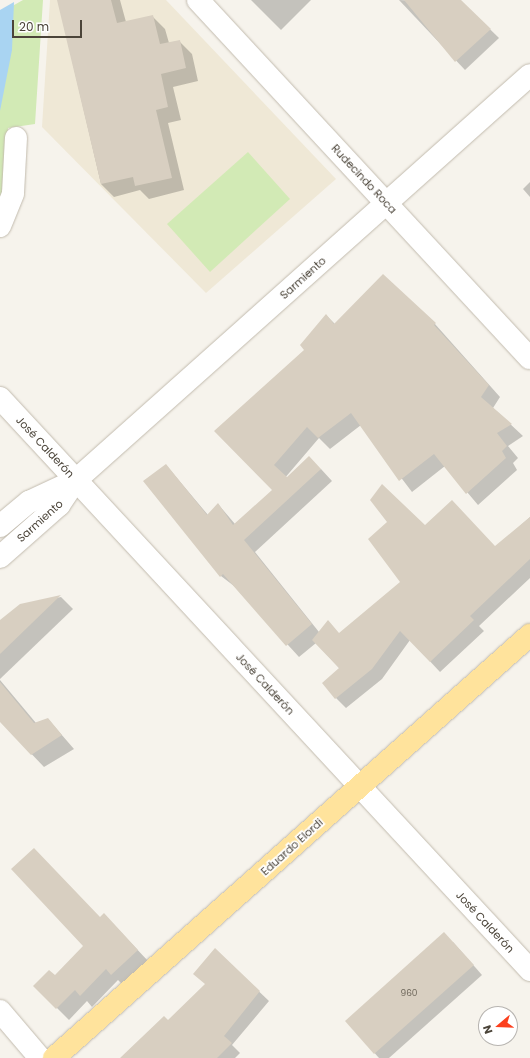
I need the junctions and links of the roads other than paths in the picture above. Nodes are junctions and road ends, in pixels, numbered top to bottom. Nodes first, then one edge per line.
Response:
1 (198, 0) edge
2 (530, 76) edge
3 (16, 138) dead end
4 (386, 204) junction
5 (0, 226) edge
6 (530, 358) edge
7 (0, 398) edge
8 (76, 480) junction
9 (0, 526) edge
10 (0, 557) edge
11 (530, 635) edge
12 (360, 786) junction
13 (530, 970) edge
14 (0, 1011) edge
15 (40, 1058) edge
16 (54, 1058) edge

1 - 4 street, Rudecindo Roca
2 - 4 street, Sarmiento
3 - 5 street
4 - 6 street, Rudecindo Roca
4 - 8 street, Sarmiento
7 - 8 street, José Calderón
8 - 9 street, Sarmiento
8 - 10 street, Sarmiento
8 - 12 street, José Calderón
11 - 12 main road, Eduardo Elordi
12 - 13 street, José Calderón
12 - 16 main road, Eduardo Elordi
14 - 15 street

